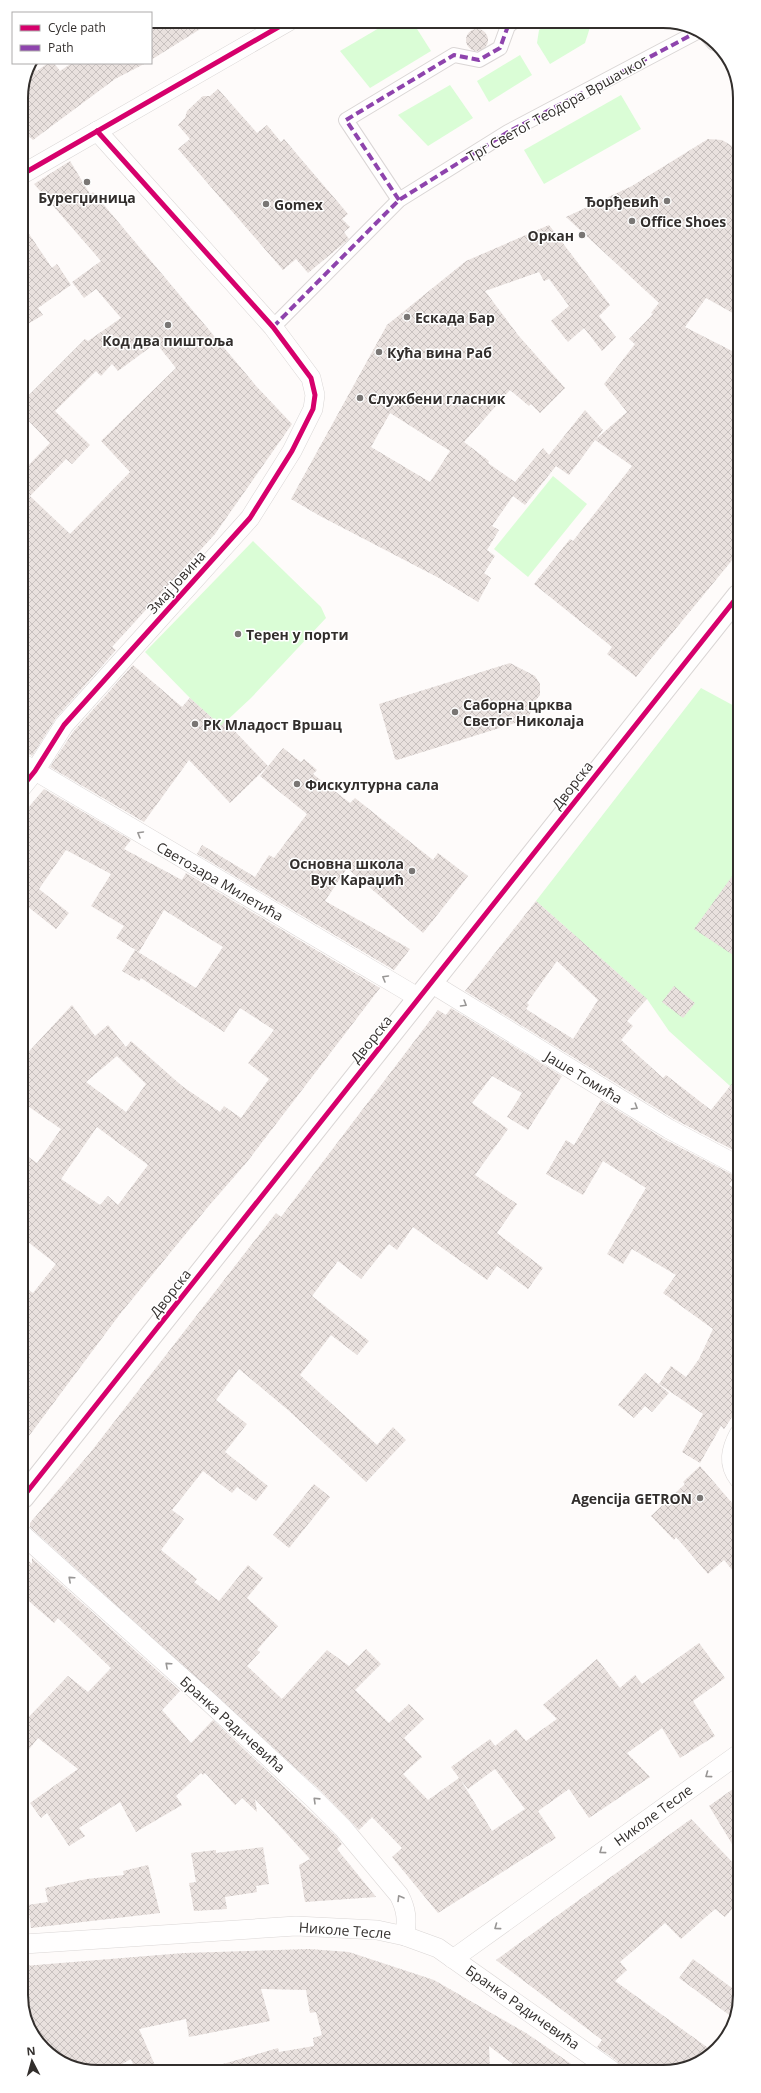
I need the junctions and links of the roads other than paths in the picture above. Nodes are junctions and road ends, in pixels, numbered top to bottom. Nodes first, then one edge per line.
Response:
1 (277, 28) edge
2 (507, 28) edge
3 (692, 34) edge
4 (97, 131) junction
5 (28, 171) edge
6 (399, 200) junction
7 (273, 327) junction
8 (733, 602) edge
9 (28, 767) edge
10 (425, 990) junction
11 (733, 1163) edge
12 (733, 1443) edge
13 (733, 1468) edge
14 (28, 1491) edge
15 (28, 1540) edge
16 (733, 1758) edge
17 (406, 1936) junction
18 (28, 1944) edge
19 (453, 1959) junction
20 (604, 2065) edge

1 - 4 street
2 - 6 street
3 - 6 street, Трг Светог Теодора Вршачког
4 - 5 street
4 - 7 street
6 - 7 street, Трг Светог Теодора Вршачког
7 - 9 street, Змај Јовина
8 - 10 main road, Дворска
10 -> 9 street, Светозара Милетића
10 -> 11 street, Јаше Томића
10 - 14 main road, Дворска
12 - 13 street
17 -> 15 street, Бранка Радичевића
16 -> 19 street, Николе Тесле
17 - 18 street, Николе Тесле
17 - 19 street, Николе Тесле
19 - 20 street, Бранка Радичевића

